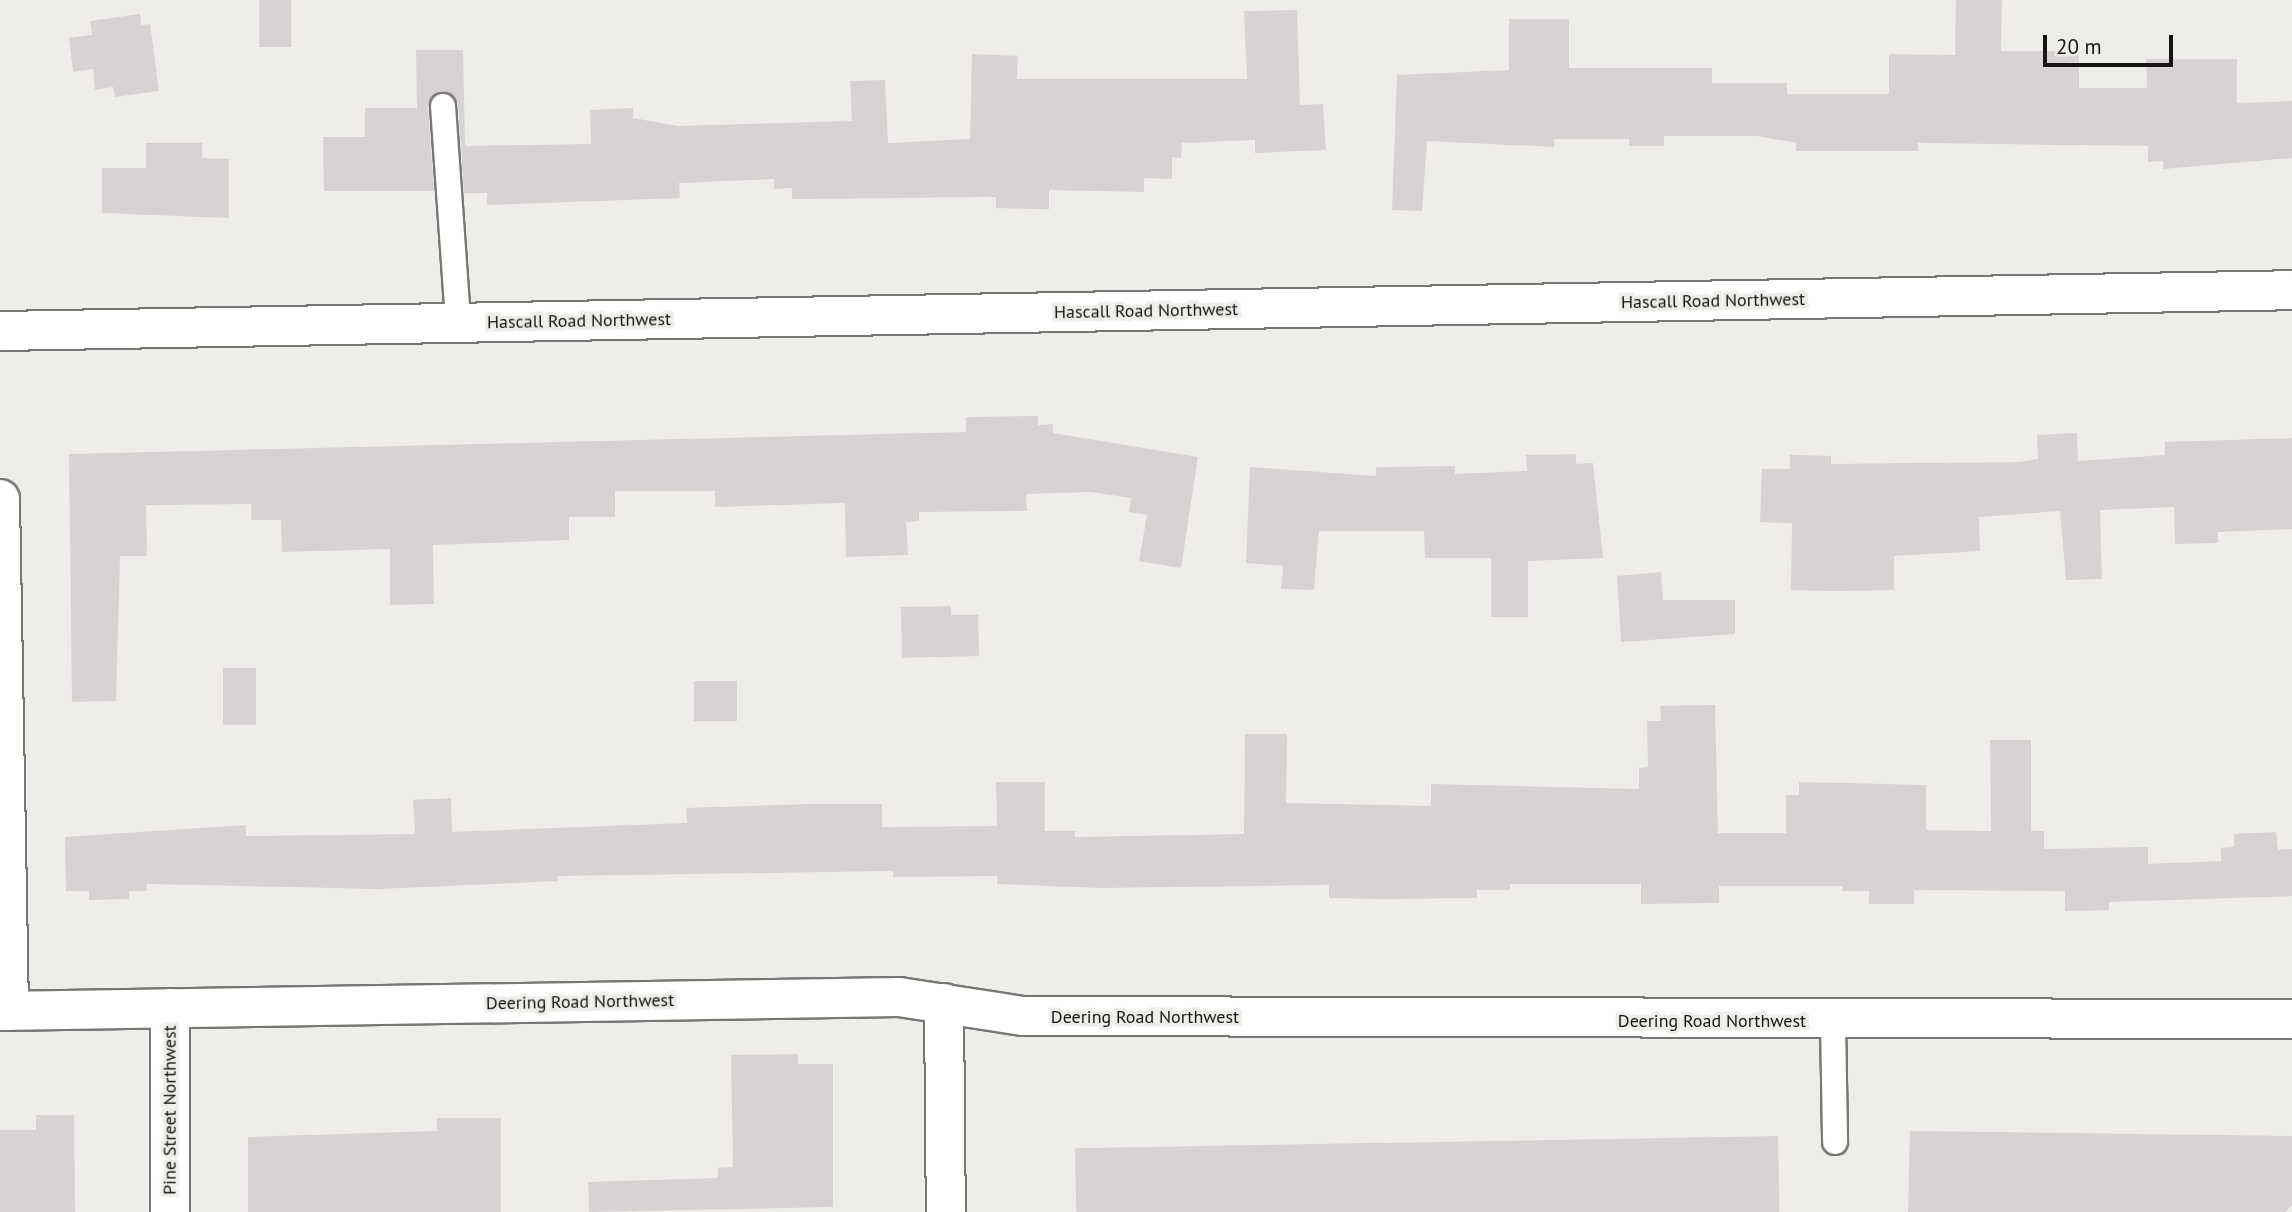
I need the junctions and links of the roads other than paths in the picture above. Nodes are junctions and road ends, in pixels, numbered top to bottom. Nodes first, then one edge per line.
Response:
1 (443, 106) dead end
2 (2292, 290) edge
3 (458, 323) junction
4 (0, 331) edge
5 (0, 499) edge
6 (944, 1003) junction
7 (170, 1008) junction
8 (4, 1011) edge
9 (2292, 1019) edge
10 (1833, 1022) junction
11 (1835, 1142) dead end
12 (170, 1212) edge
13 (946, 1212) edge

1 - 3 lane
2 - 3 street, Hascall Road Northwest
3 - 4 street, Hascall Road Northwest
5 - 8 street
6 - 7 street, Deering Road Northwest
6 - 10 street, Deering Road Northwest
6 - 13 street
7 - 8 street, Deering Road Northwest
7 - 12 street, Pine Street Northwest
9 - 10 street, Deering Road Northwest
10 - 11 lane

